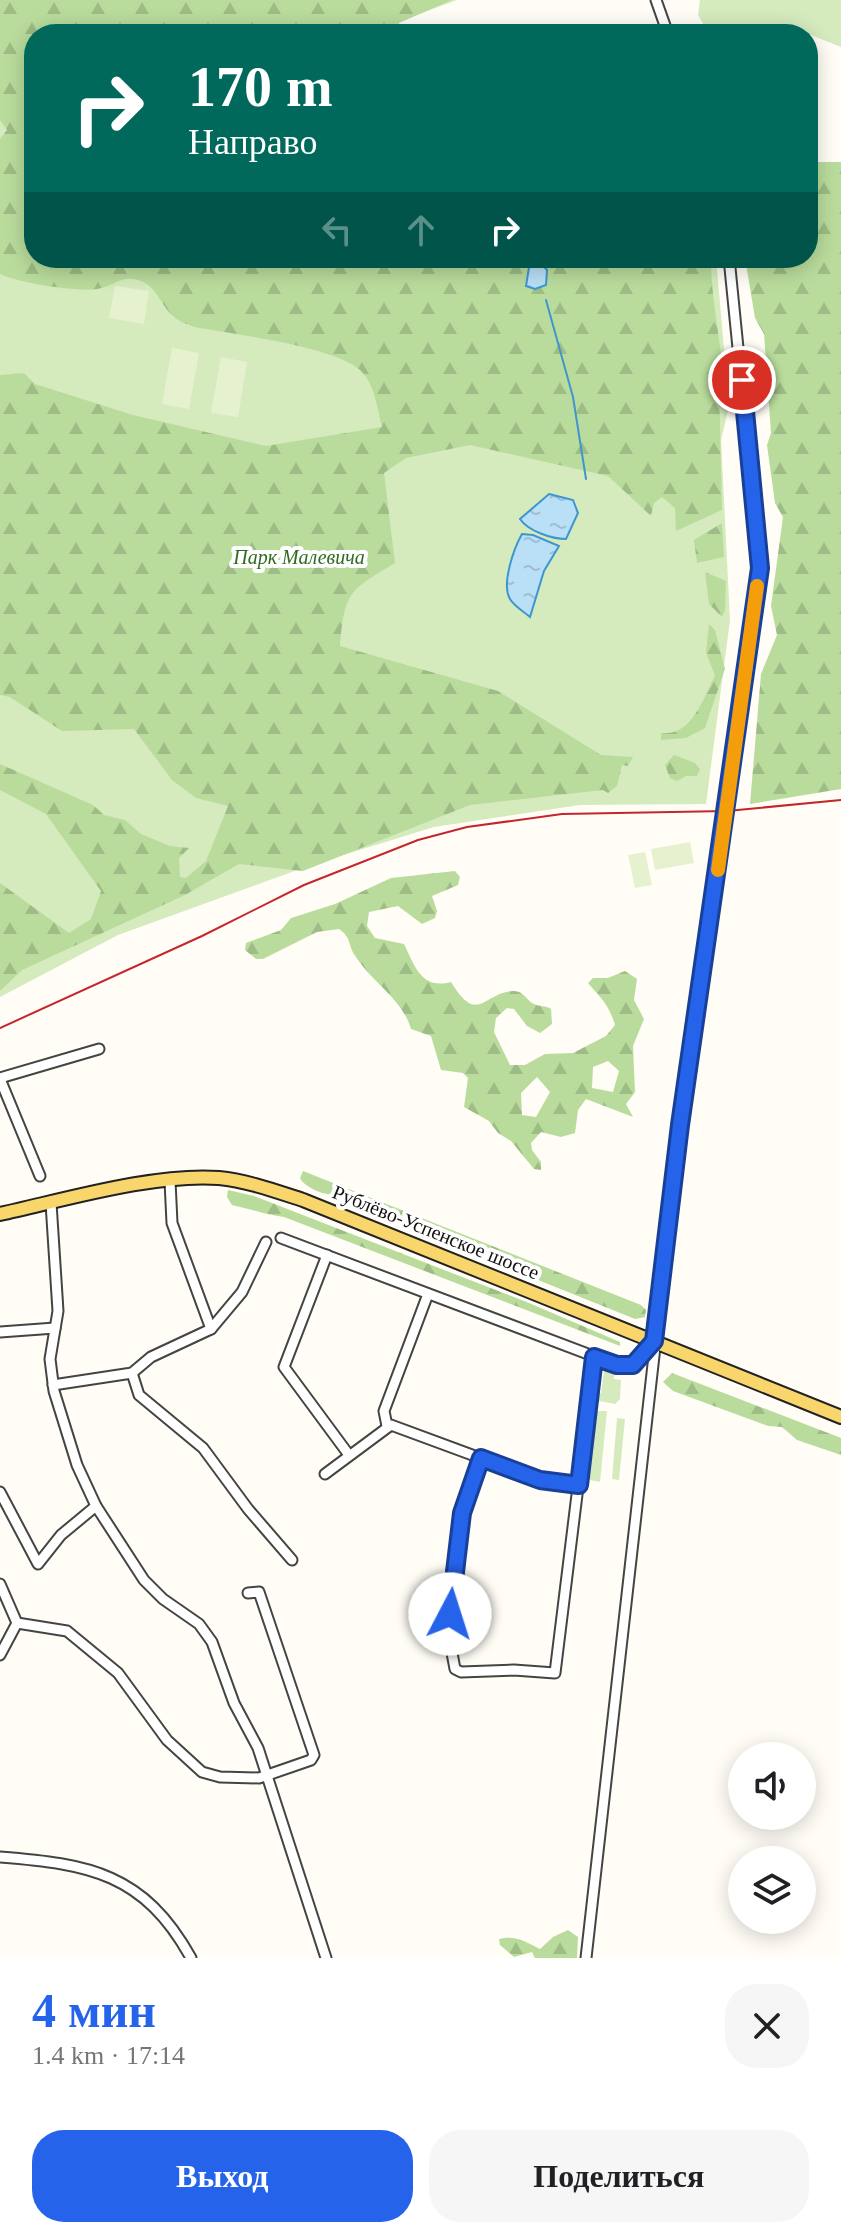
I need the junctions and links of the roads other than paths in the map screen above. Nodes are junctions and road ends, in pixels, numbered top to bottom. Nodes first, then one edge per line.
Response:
1 (656, 0) edge
2 (664, 24) edge
3 (730, 268) edge
4 (99, 1049) dead end
5 (0, 1078) edge
6 (40, 1176) dead end
7 (170, 1181) junction
8 (51, 1203) junction
9 (0, 1214) edge
10 (281, 1238) dead end
11 (266, 1242) dead end
12 (327, 1255) junction
13 (428, 1294) junction
14 (55, 1328) junction
15 (211, 1329) junction
16 (0, 1332) edge
17 (654, 1341) junction
18 (594, 1357) junction
19 (132, 1373) junction
20 (53, 1385) junction
21 (841, 1417) edge
22 (387, 1426) junction
23 (349, 1455) junction
24 (481, 1458) junction
25 (325, 1474) dead end
26 (579, 1485) junction
27 (0, 1492) edge
28 (96, 1506) junction
29 (292, 1560) dead end
30 (0, 1584) edge
31 (248, 1593) dead end
32 (17, 1623) junction
33 (0, 1655) edge
34 (268, 1776) junction
35 (0, 1857) edge
36 (191, 1958) edge
37 (326, 1958) edge
38 (586, 1958) edge

1 - 2 street
3 - 17 street
4 - 5 street
5 - 6 street
7 - 8 main road, Рублёво-Успенское шоссе
7 - 15 street
7 - 17 main road, Рублёво-Успенское шоссе
8 - 9 main road, Рублёво-Успенское шоссе
8 - 14 street
10 - 12 street
11 - 15 street
12 - 13 street
12 - 23 street
13 - 18 street
13 - 22 street
14 - 16 street
14 - 20 street
15 - 19 street
17 - 18 street
17 - 21 main road, Рублёво-Успенское шоссе
17 - 38 street
18 - 26 street
19 - 20 street
19 - 29 street
20 - 28 street
22 - 23 street
22 - 24 street
23 - 25 street
24 - 26 street
24 - 26 street
27 - 28 street
28 - 34 street
30 - 32 street
31 - 34 street
32 - 33 street
32 - 34 street
34 - 37 street
35 - 36 street

